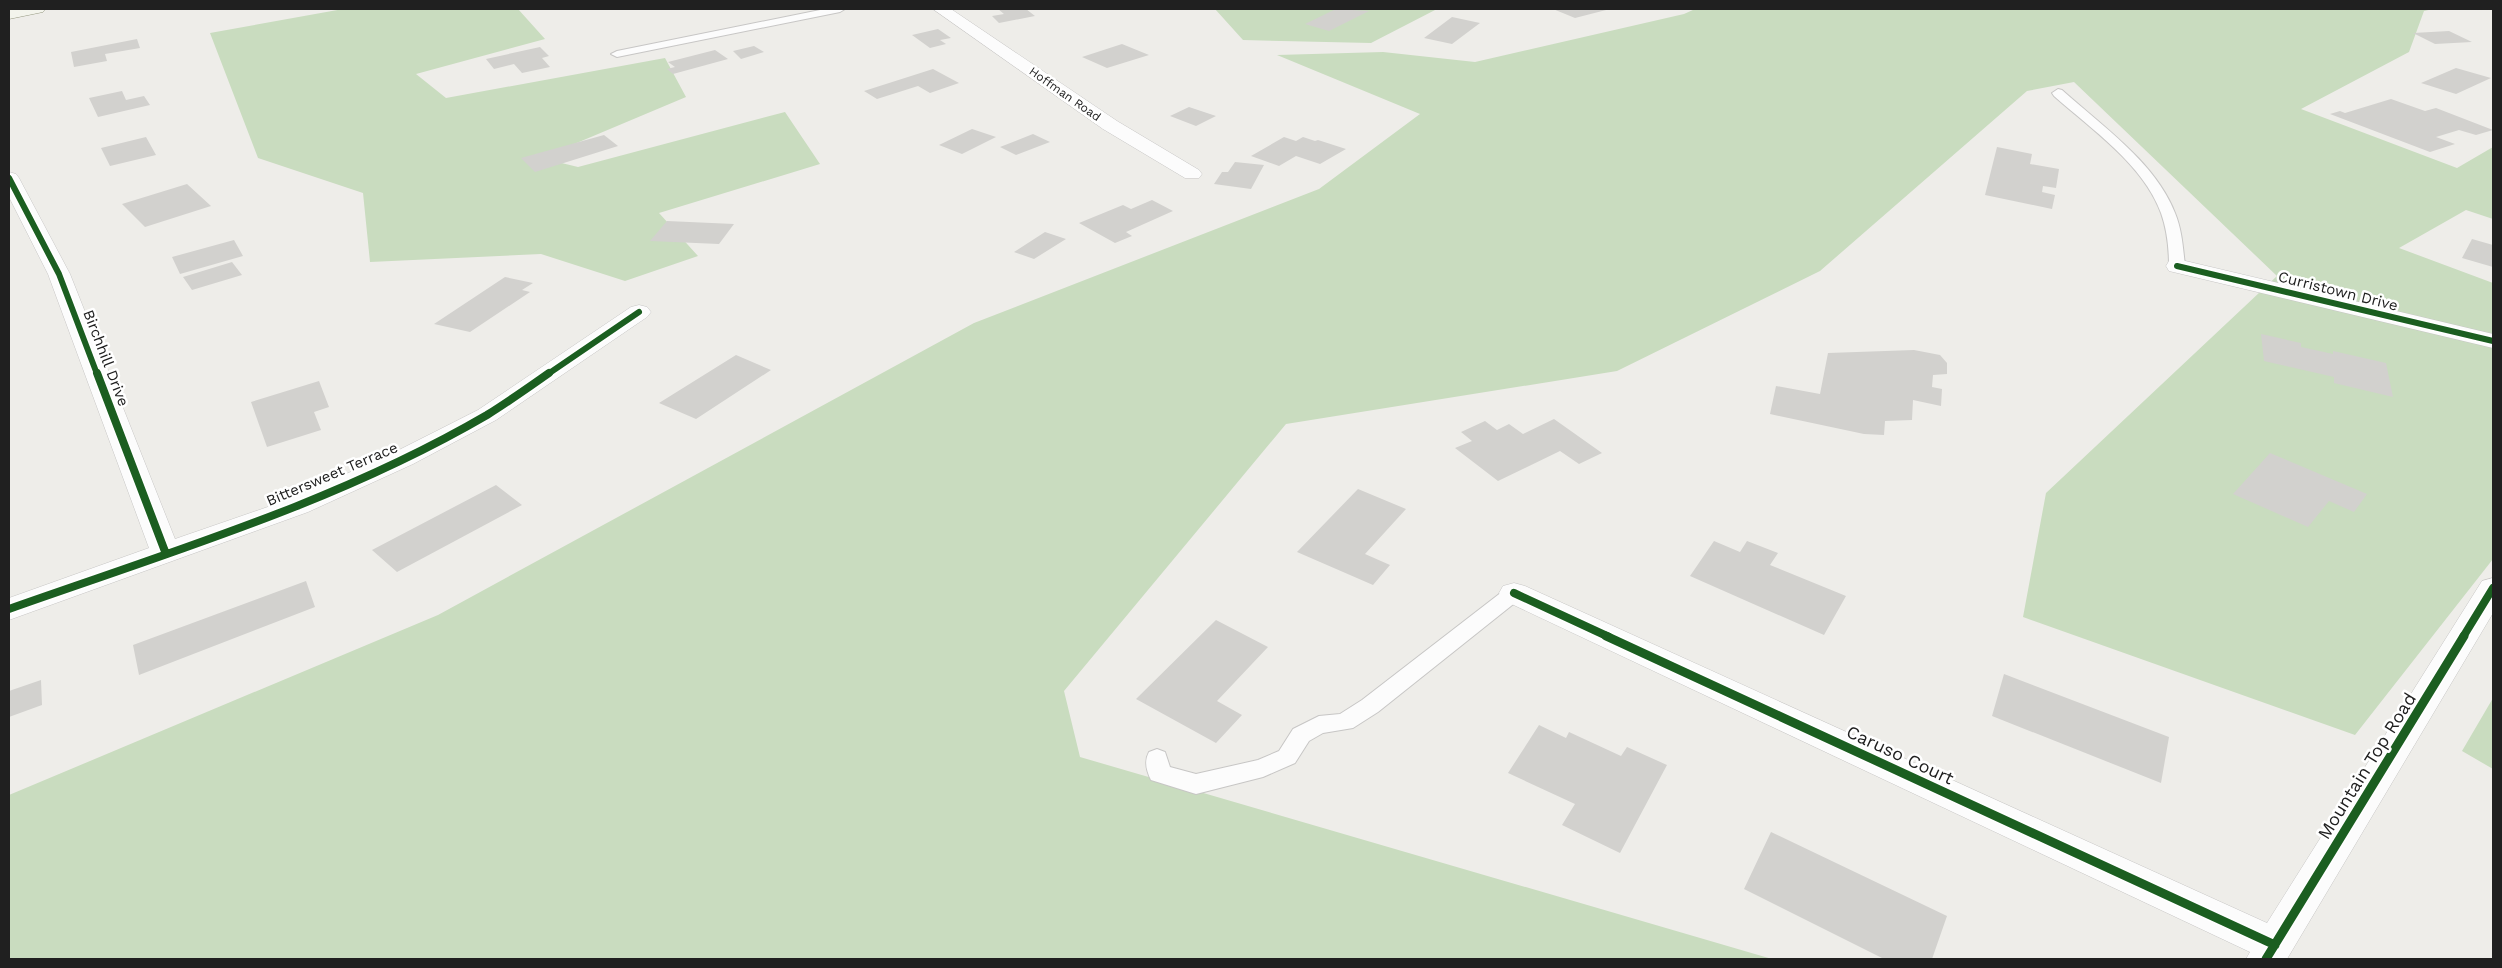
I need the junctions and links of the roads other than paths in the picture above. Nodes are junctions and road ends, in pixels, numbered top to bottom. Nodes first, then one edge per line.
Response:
1 (37, 9) edge
2 (840, 9) edge
3 (941, 9) edge
4 (9, 14) edge
5 (616, 54) dead end
6 (2058, 93) dead end
7 (1192, 174) dead end
8 (9, 178) edge
9 (2177, 266) joint
10 (639, 312) dead end
11 (2493, 341) edge
12 (166, 554) junction
13 (2493, 588) edge
14 (1514, 593) joint
15 (9, 608) edge
16 (1157, 758) dead end
17 (2270, 952) edge

1 - 4 street
2 - 5 lane
3 - 7 street, Hoffman Road
6 - 9 lane
8 - 12 street, Birchhill Drive
9 - 11 street, Curristown Drive
10 - 12 street, Bittersweet Terrace
12 - 15 street, Bittersweet Terrace
13 - 17 street, Mountain Top Road
14 - 16 lane
14 - 17 street, Caruso Court

